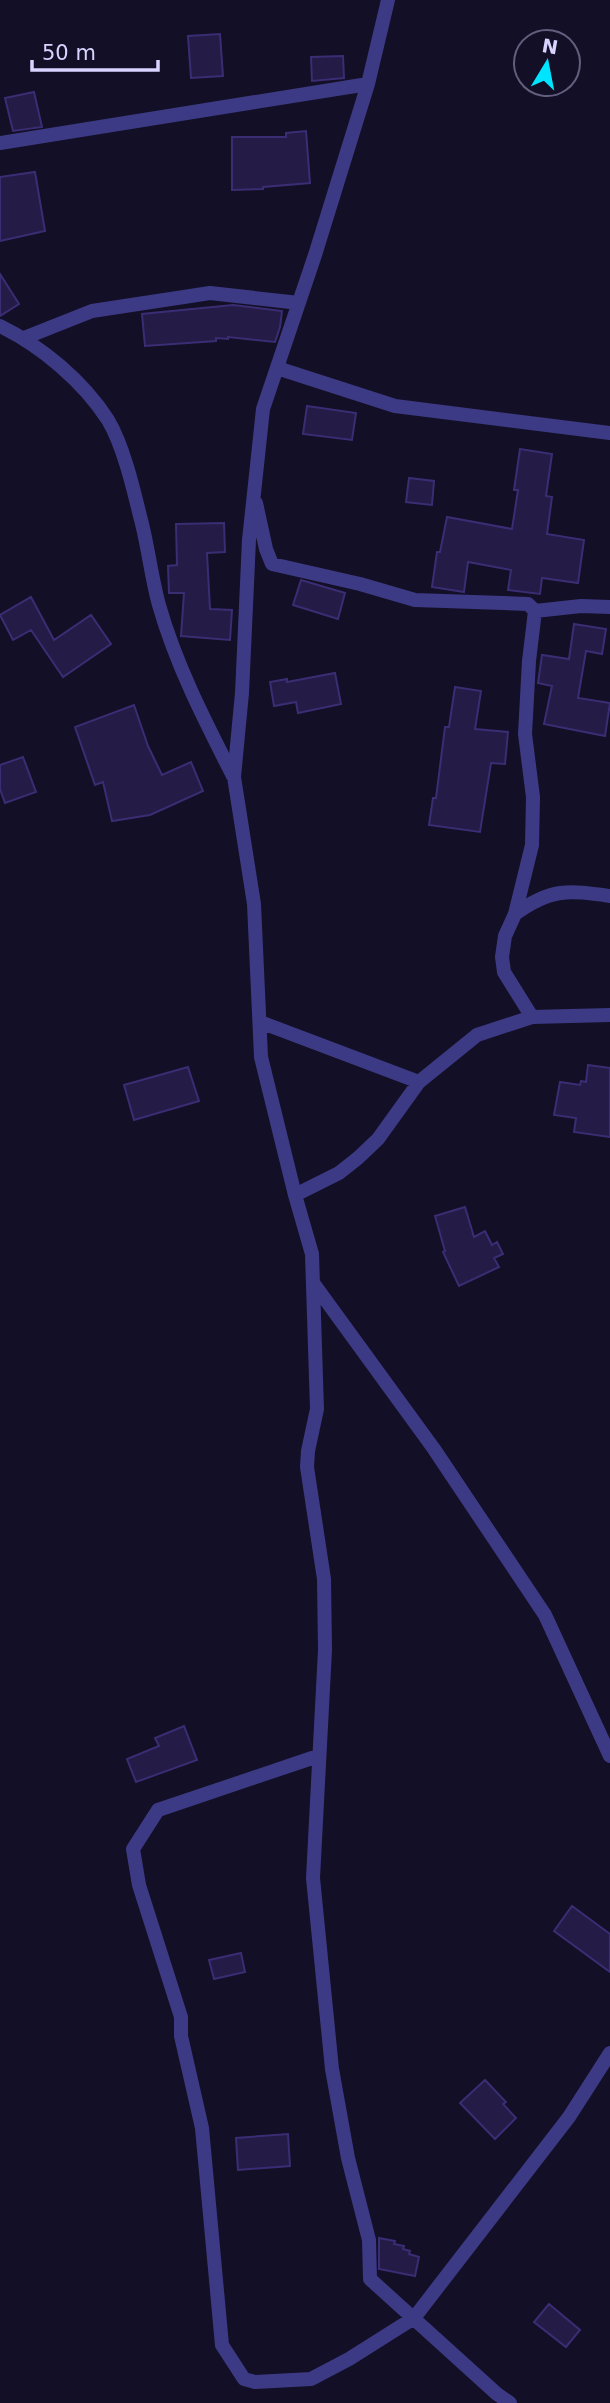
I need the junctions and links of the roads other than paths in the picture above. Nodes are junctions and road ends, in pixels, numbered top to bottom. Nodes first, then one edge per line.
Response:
1 (388, 0) edge
2 (368, 84) junction
3 (1, 140) edge
4 (299, 303) junction
5 (0, 326) edge
6 (24, 338) junction
7 (276, 368) junction
8 (610, 433) edge
9 (254, 495) junction
10 (610, 607) edge
11 (535, 611) junction
12 (234, 777) junction
13 (610, 896) edge
14 (515, 914) junction
15 (610, 1014) edge
16 (532, 1017) junction
17 (260, 1023) junction
18 (419, 1082) junction
19 (295, 1195) junction
20 (314, 1284) junction
21 (318, 1756) junction
22 (610, 1756) edge
23 (610, 2053) edge
24 (414, 2318) junction
25 (510, 2403) edge

1 - 2 street
2 - 3 street
2 - 4 street
4 - 6 street
4 - 7 street
5 - 6 street
6 - 12 street
7 - 8 street
7 - 9 street
9 - 11 street
9 - 12 street
10 - 11 street
11 - 14 street
12 - 17 street
13 - 14 street
14 - 16 street
15 - 16 street
16 - 18 street
17 - 18 street
17 - 19 street
18 - 19 street
19 - 20 street
20 - 21 street
20 - 22 street
21 - 24 street
21 - 24 street
23 - 24 street
24 - 25 street

